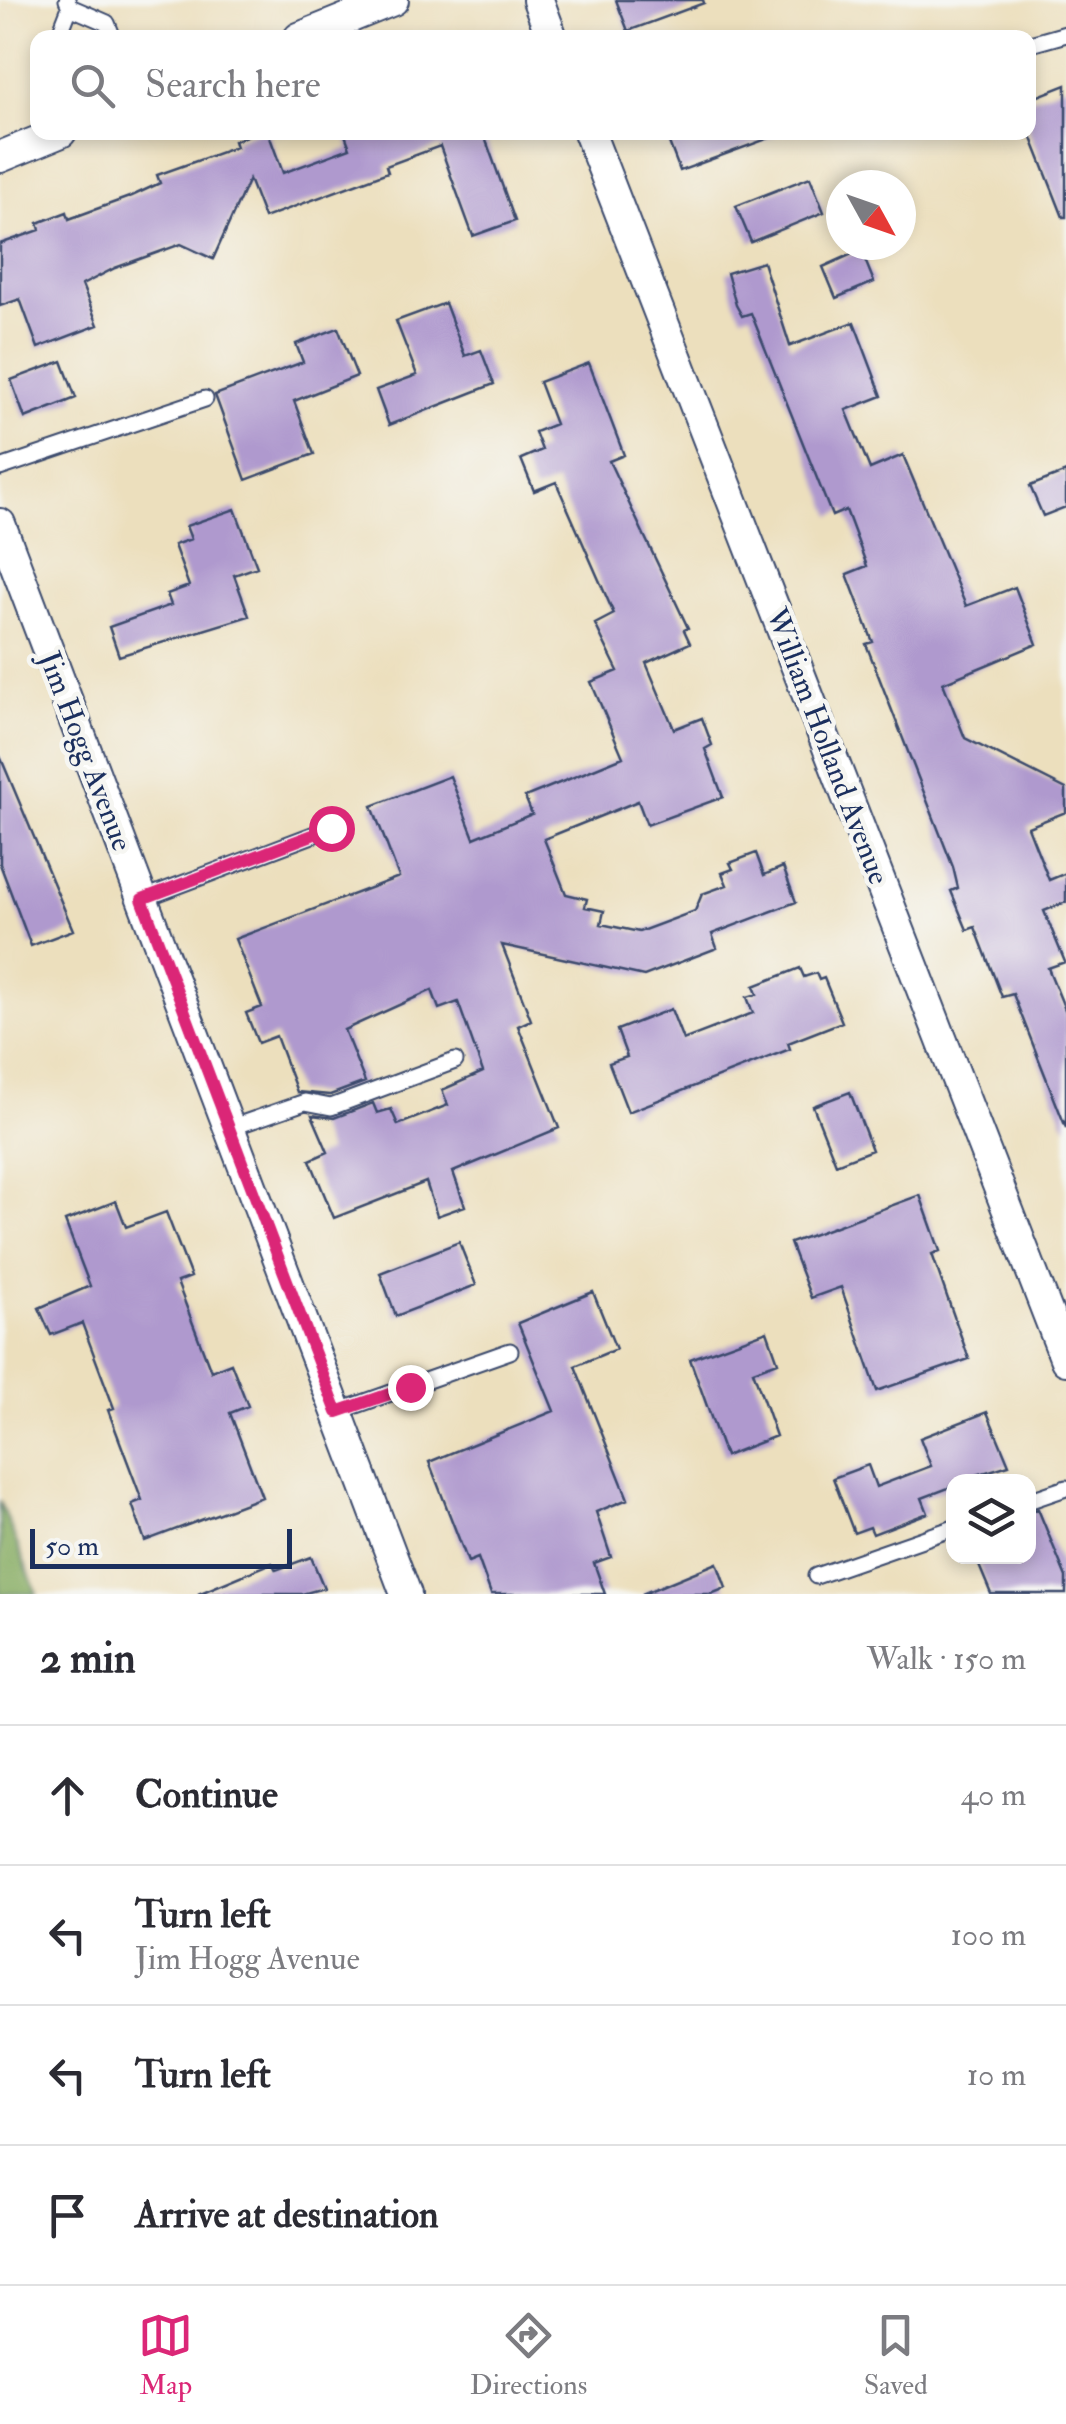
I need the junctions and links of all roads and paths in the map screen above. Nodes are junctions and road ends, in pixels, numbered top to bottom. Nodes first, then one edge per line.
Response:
1 (392, 0) edge
2 (538, 0) edge
3 (69, 3) edge
4 (61, 30) edge
5 (110, 30) edge
6 (319, 30) edge
7 (549, 30) edge
8 (1066, 34) edge
9 (1036, 42) edge
10 (41, 140) edge
11 (592, 140) edge
12 (0, 157) edge
13 (205, 398) dead end
14 (0, 468) edge
15 (0, 524) edge
16 (331, 828) dead end
17 (142, 899) junction
18 (455, 1060) dead end
19 (230, 1128) junction
20 (510, 1350) dead end
21 (1065, 1357) edge
22 (337, 1412) junction
23 (1066, 1488) edge
24 (1036, 1498) edge
25 (946, 1531) edge
26 (816, 1576) dead end
27 (406, 1594) edge

1 - 6 street
2 - 7 street
3 - 4 lane
3 - 5 lane
8 - 9 lane
10 - 12 street
11 - 21 street, William Holland Avenue
13 - 14 lane
15 - 17 street, Jim Hogg Avenue
16 - 17 lane
17 - 19 street, Jim Hogg Avenue
18 - 19 lane
19 - 22 street, Jim Hogg Avenue
20 - 22 lane
22 - 27 street, Jim Hogg Avenue
23 - 24 lane
25 - 26 lane

